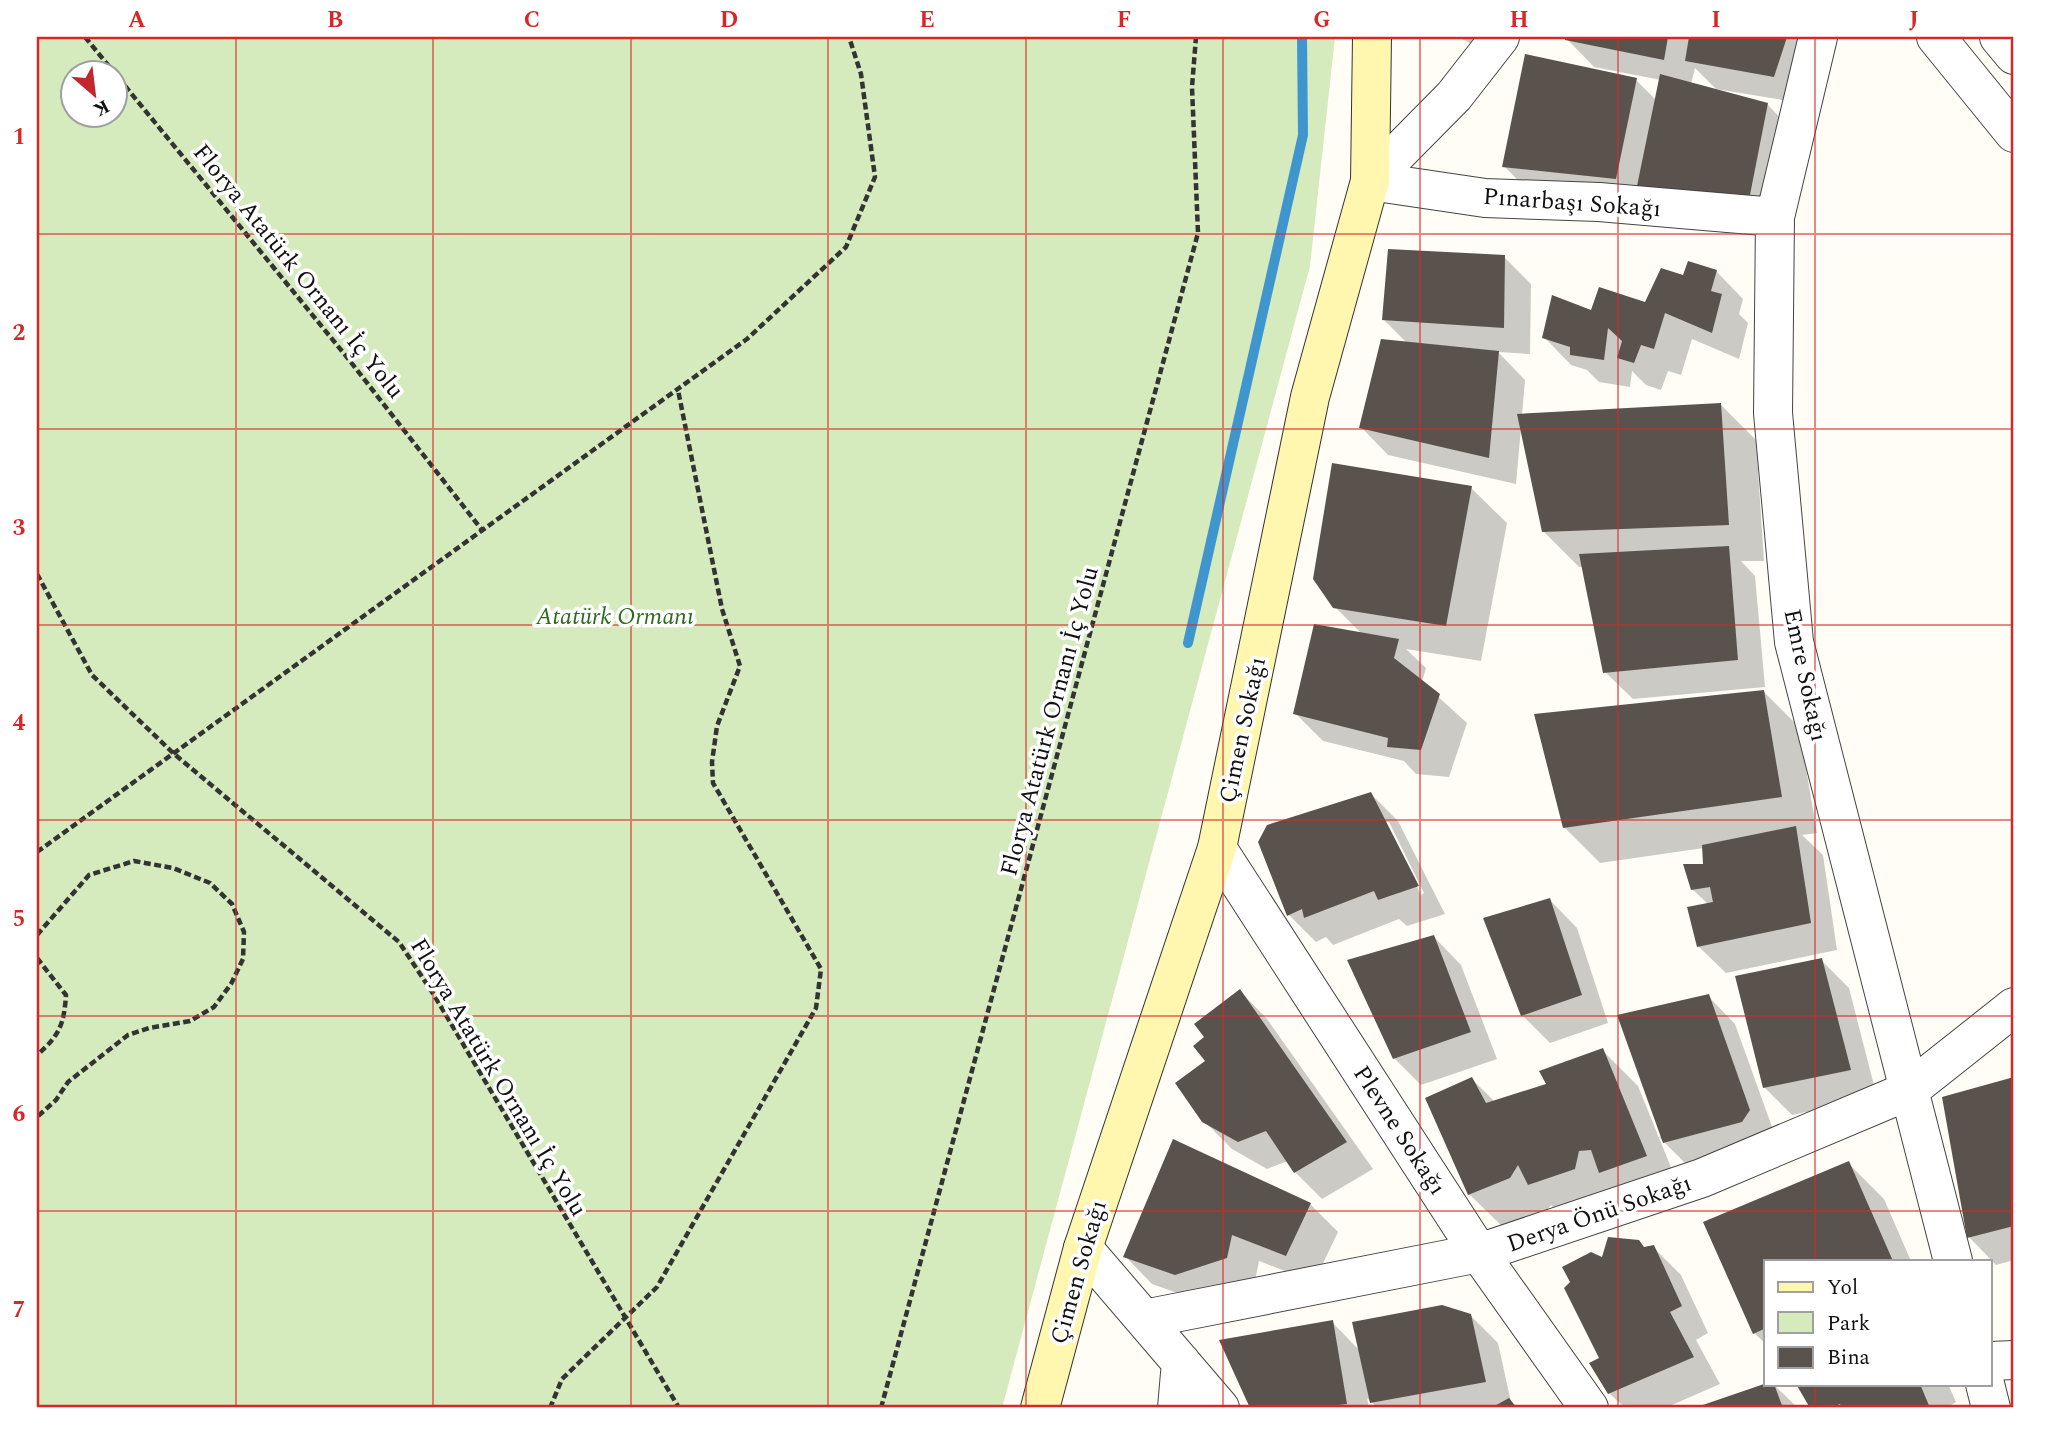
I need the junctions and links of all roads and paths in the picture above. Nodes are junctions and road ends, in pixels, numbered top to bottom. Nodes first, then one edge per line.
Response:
1 (85, 37) edge
2 (849, 37) edge
3 (1196, 37) edge
4 (1373, 37) edge
5 (1500, 37) edge
6 (1818, 37) edge
7 (1936, 37) edge
8 (1999, 37) edge
9 (2014, 55) edge
10 (2014, 132) edge
11 (1370, 181) junction
12 (1775, 216) junction
13 (678, 390) junction
14 (482, 530) junction
15 (37, 574) edge
16 (173, 753) junction
17 (1217, 848) junction
18 (37, 852) edge
19 (37, 934) edge
20 (37, 958) edge
21 (2014, 1007) edge
22 (37, 1055) edge
23 (1908, 1091) junction
24 (37, 1117) edge
25 (1083, 1248) junction
26 (1479, 1253) junction
27 (1952, 1260) edge
28 (624, 1318) junction
29 (1144, 1319) junction
30 (2014, 1360) edge
31 (1992, 1361) edge
32 (1181, 1362) junction
33 (1986, 1386) edge
34 (550, 1408) edge
35 (679, 1408) edge
36 (881, 1408) edge
37 (1040, 1408) edge
38 (1177, 1408) edge
39 (1220, 1408) edge
40 (1589, 1408) edge
41 (1992, 1408) edge

1 - 14 path, Florya Atatürk Ornanı İç Yolu
2 - 13 path
3 - 36 path, Florya Atatürk Ornanı İç Yolu
4 - 11 main road, Çimen Sokağı
5 - 11 street
6 - 12 street, Emre Sokağı
7 - 10 street
8 - 9 street
11 - 12 street, Pınarbaşı Sokağı
11 - 17 main road, Çimen Sokağı
12 - 23 street, Emre Sokağı
13 - 14 path
13 - 28 path
14 - 16 path
15 - 16 path, Florya Atatürk Ornanı İç Yolu
16 - 18 path
16 - 28 path, Florya Atatürk Ornanı İç Yolu
17 - 25 main road, Çimen Sokağı
17 - 26 street, Plevne Sokağı
19 - 24 path
20 - 22 path
21 - 23 street, Derya Önü Sokağı
23 - 26 street, Derya Önü Sokağı
23 - 27 street, Emre Sokağı
25 - 29 street
25 - 37 main road, Çimen Sokağı
26 - 29 street, Derya Önü Sokağı
26 - 40 street, Plevne Sokağı
28 - 34 path
28 - 35 path, Florya Atatürk Ornanı İç Yolu
29 - 32 street
30 - 31 street
32 - 38 street
32 - 39 street
33 - 41 street

